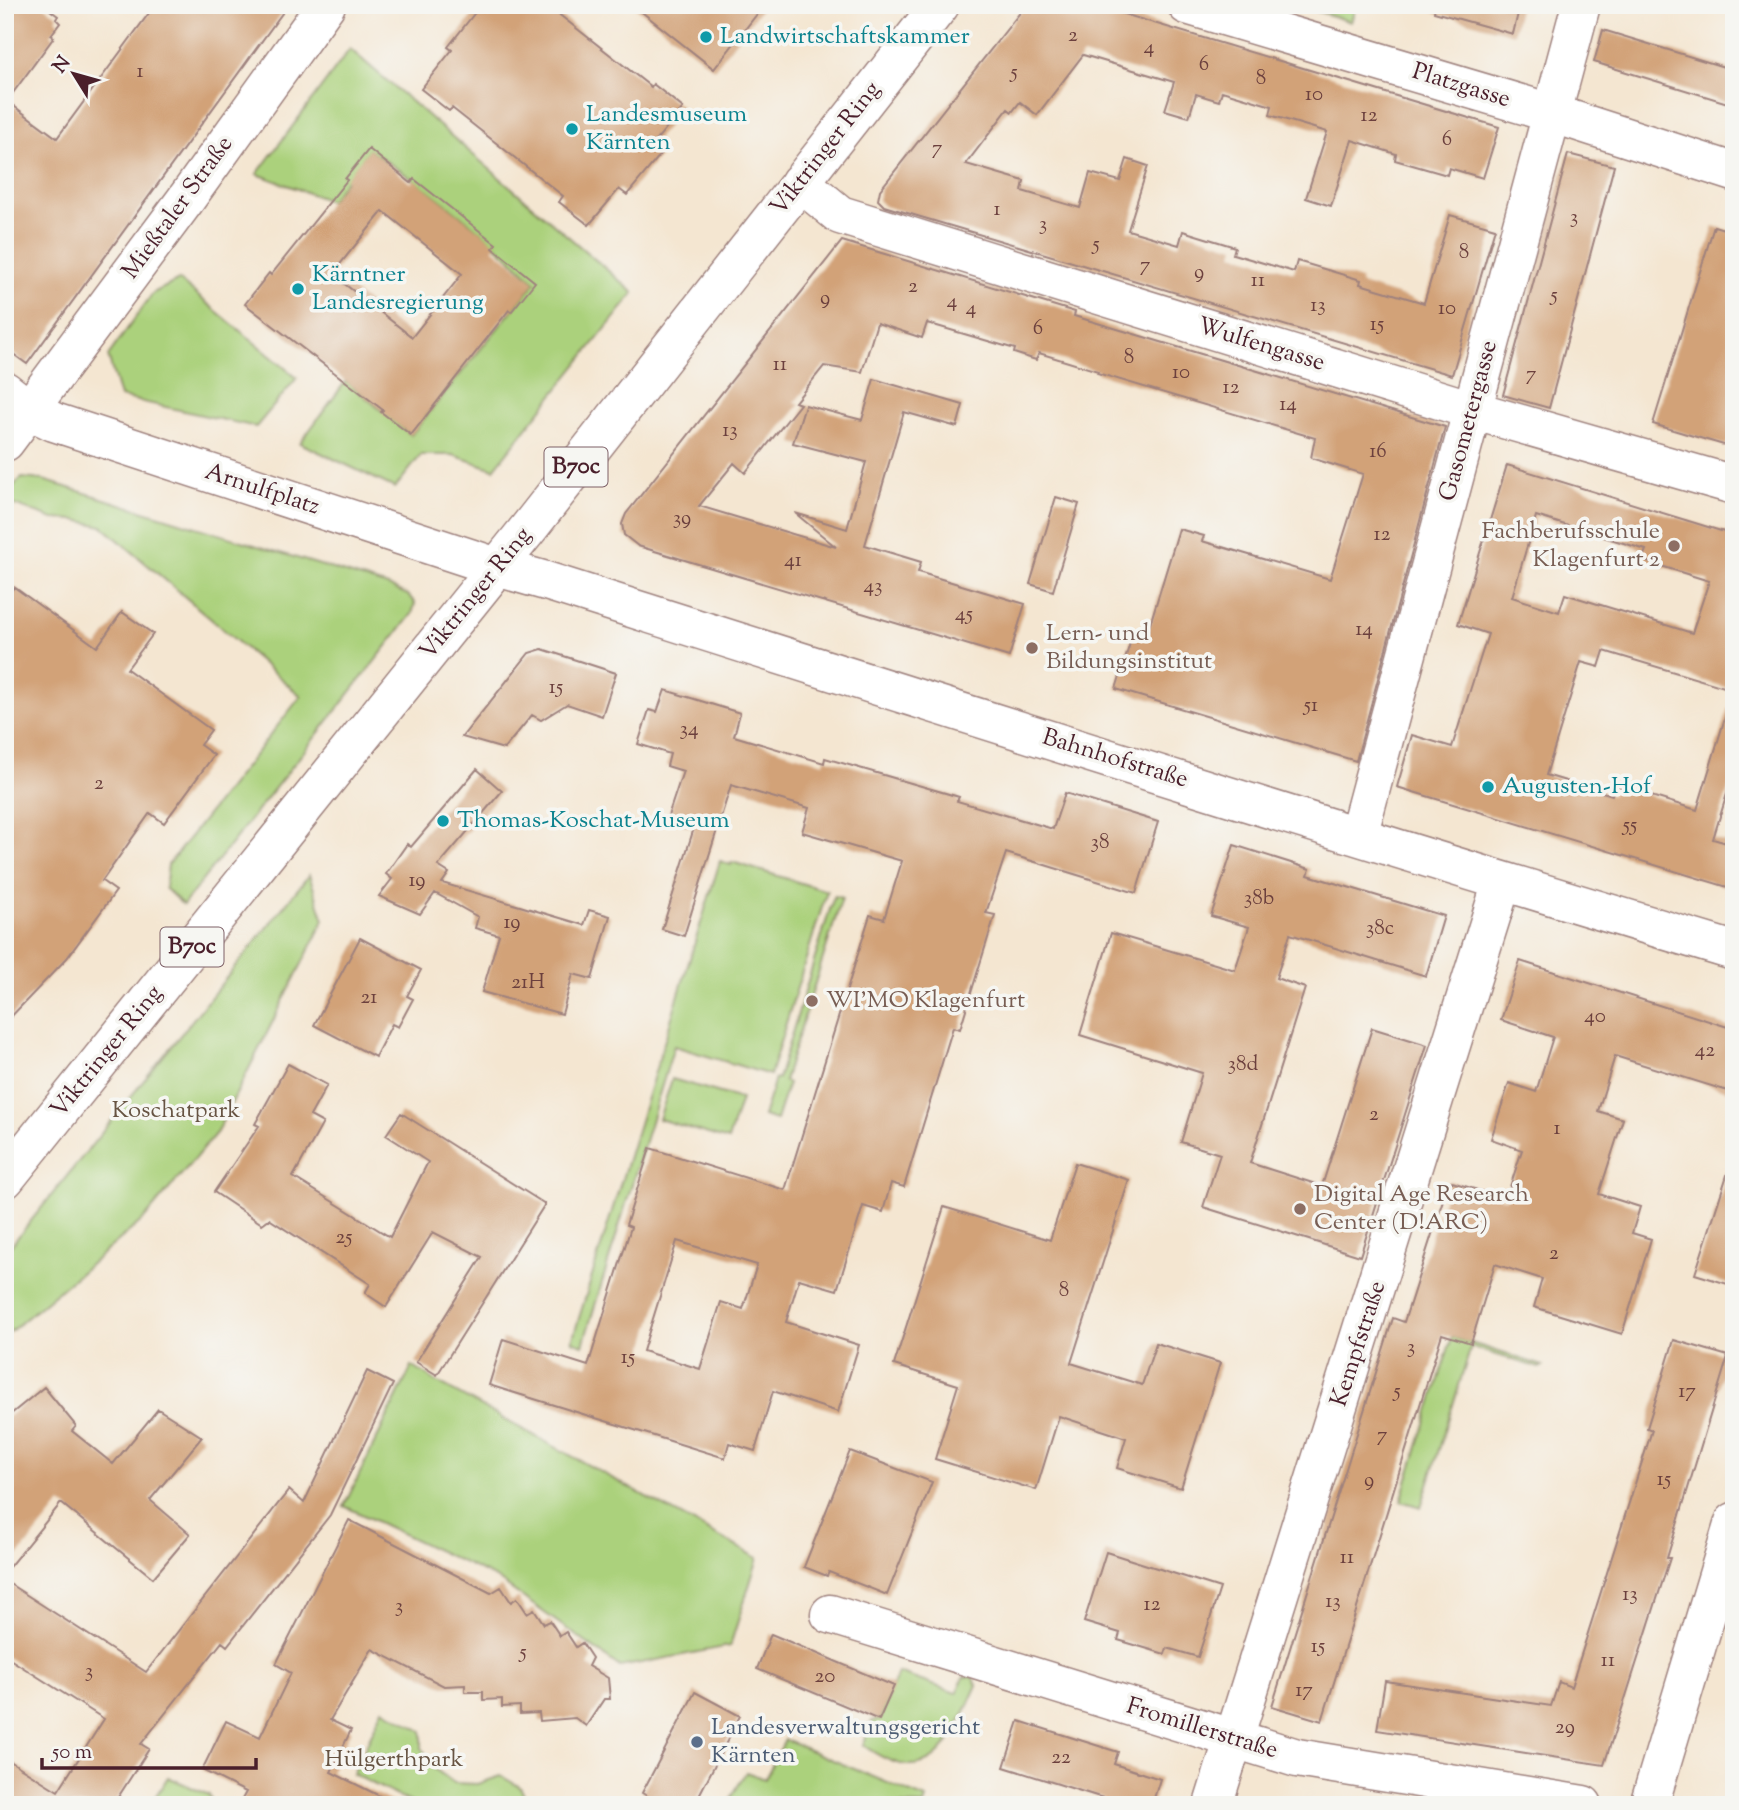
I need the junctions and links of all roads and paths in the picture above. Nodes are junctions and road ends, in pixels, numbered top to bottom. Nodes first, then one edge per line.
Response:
1 (326, 5) edge
2 (940, 5) edge
3 (1187, 5) edge
4 (1581, 5) edge
5 (1551, 113) junction
6 (1734, 172) edge
7 (800, 182) junction
8 (17, 400) edge
9 (1472, 410) junction
10 (5, 442) edge
11 (1734, 485) edge
12 (497, 567) junction
13 (1358, 836) junction
14 (1502, 882) junction
15 (1734, 951) edge
16 (5, 1178) edge
17 (1734, 1522) edge
18 (830, 1614) dead end
19 (1234, 1740) junction
20 (1213, 1805) edge
21 (1583, 1805) edge
22 (1649, 1805) edge

1 - 8 street, Mießtaler Straße
2 - 7 street, Viktringer Ring / B70c
3 - 5 street, Platzgasse
4 - 5 street, Gasometergasse
5 - 6 street, Platzgasse
5 - 9 street, Gasometergasse
7 - 9 street, Wulfengasse
7 - 12 street, Viktringer Ring / B70c
8 - 10 street, Mießtaler Straße
8 - 12 street, Arnulfplatz
9 - 11 street, Wulfengasse
9 - 13 street, Gasometergasse
12 - 13 street, Bahnhofstraße
12 - 16 street, Viktringer Ring / B70c
13 - 14 street, Bahnhofstraße
14 - 15 street, Bahnhofstraße
14 - 19 street, Kempfstraße
17 - 22 street
18 - 19 street, Fromillerstraße
19 - 20 street, Kempfstraße
19 - 21 street, Fromillerstraße

